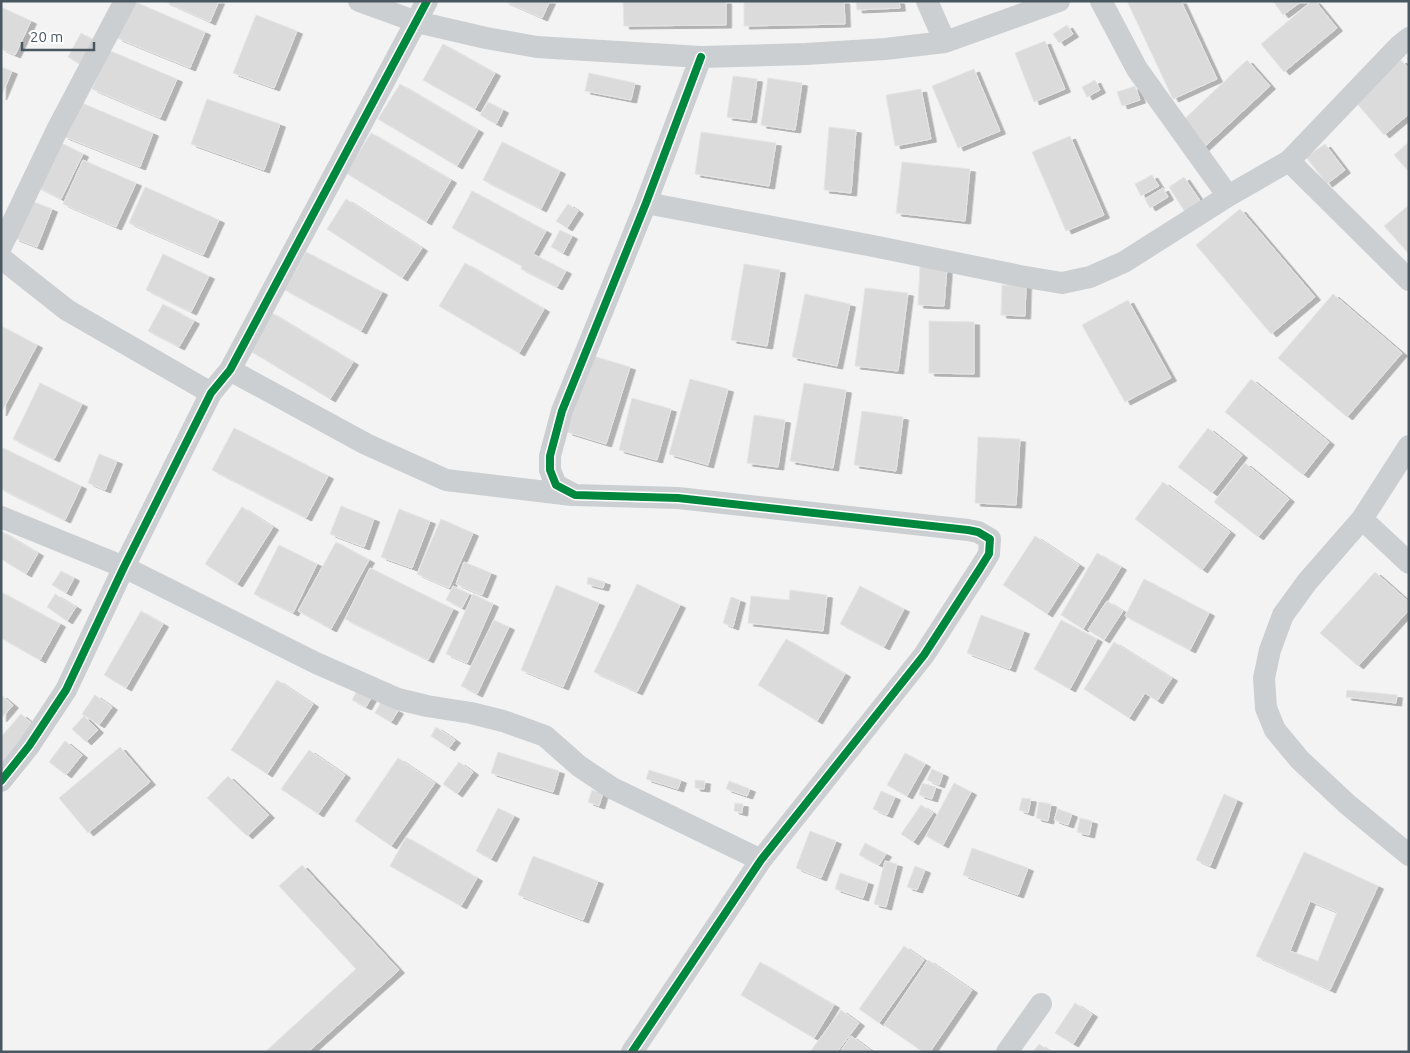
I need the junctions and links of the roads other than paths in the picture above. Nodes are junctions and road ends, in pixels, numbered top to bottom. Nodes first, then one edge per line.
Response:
1 (125, 1) edge
2 (359, 1) edge
3 (427, 1) edge
4 (927, 1) edge
5 (1060, 1) edge
6 (1101, 1) edge
7 (417, 22) junction
8 (1409, 38) edge
9 (945, 42) junction
10 (701, 57) junction
11 (1289, 161) junction
12 (1228, 196) junction
13 (646, 203) junction
14 (1, 246) edge
15 (1, 258) edge
16 (1409, 280) edge
17 (230, 370) junction
18 (211, 393) junction
19 (1409, 446) edge
20 (575, 495) junction
21 (1, 517) edge
22 (1362, 519) junction
23 (1409, 563) edge
24 (124, 567) junction
25 (1, 781) edge
26 (1409, 855) edge
27 (761, 860) junction
28 (1041, 1004) dead end
29 (632, 1052) edge
30 (1007, 1052) edge

1 - 14 street
2 - 7 street
3 - 7 street
4 - 9 street
5 - 9 street
6 - 12 street
7 - 10 street
7 - 17 street
8 - 11 street
9 - 10 street
10 - 13 street
11 - 12 street
11 - 16 street
12 - 13 street
13 - 20 street
15 - 18 street
17 - 18 street
17 - 20 street
18 - 24 street
19 - 22 street
20 - 27 street
21 - 24 street
22 - 23 street
22 - 26 street
24 - 25 street
24 - 27 street
27 - 29 street
28 - 30 street

